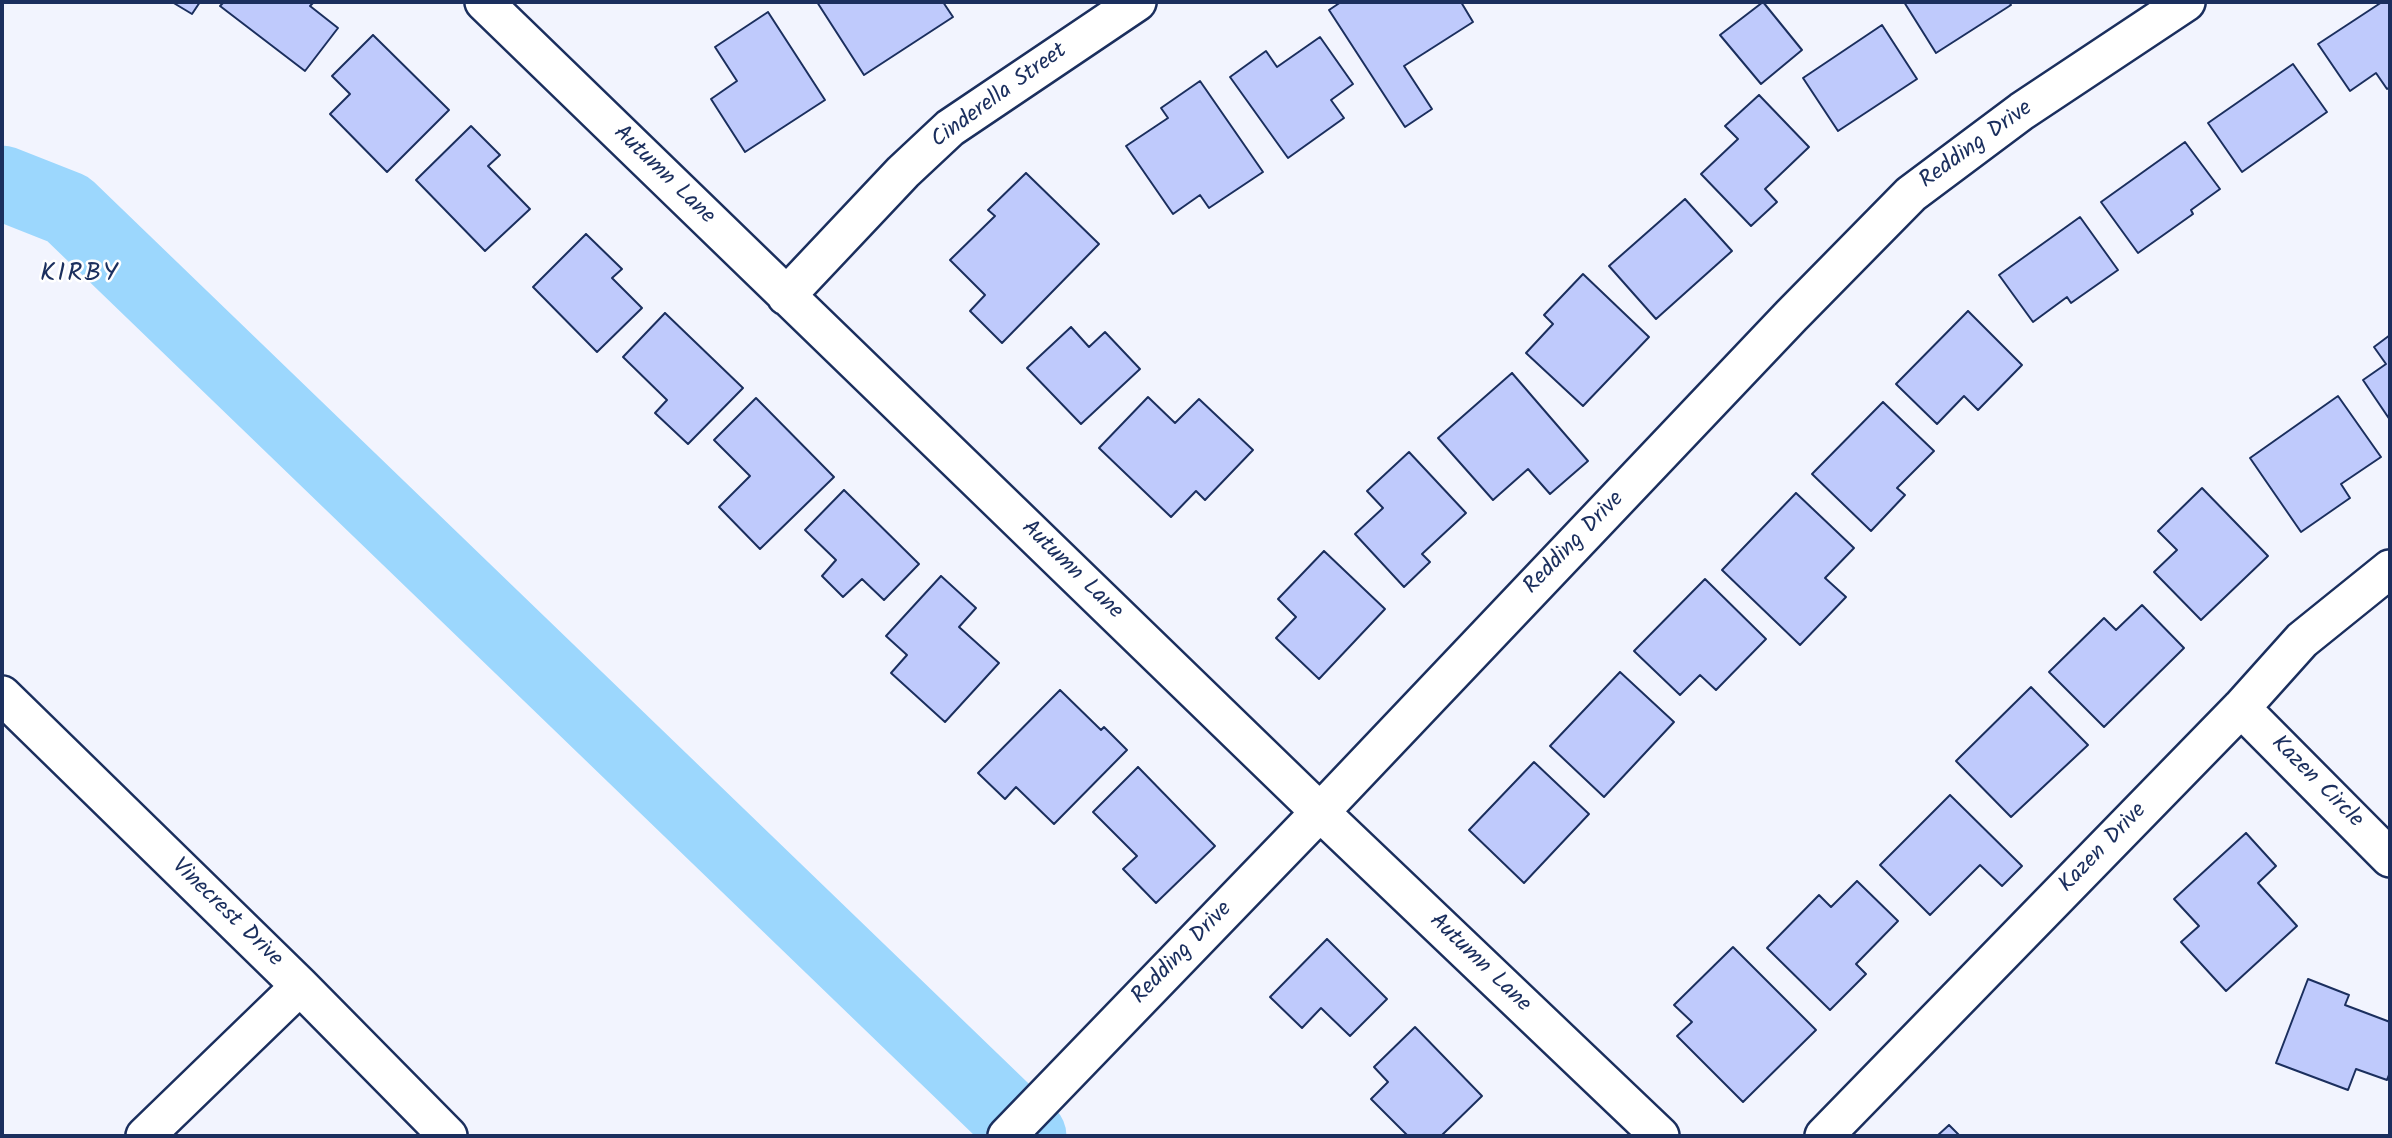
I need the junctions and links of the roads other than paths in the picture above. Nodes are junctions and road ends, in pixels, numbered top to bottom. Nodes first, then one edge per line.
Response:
1 (484, 2) edge
2 (1137, 2) edge
3 (2186, 2) edge
4 (786, 296) junction
5 (2390, 569) edge
6 (2, 695) edge
7 (2241, 708) junction
8 (1320, 812) junction
9 (2390, 858) edge
10 (300, 986) junction
11 (145, 1136) edge
12 (448, 1136) edge
13 (1007, 1136) edge
14 (1660, 1136) edge
15 (1824, 1136) edge

1 - 4 street, Autumn Lane
2 - 4 street, Cinderella Street
3 - 8 street, Redding Drive
4 - 8 street, Autumn Lane
5 - 7 street, Kazen Drive
6 - 10 street, Vinecrest Drive
7 - 9 street, Kazen Circle
7 - 15 street, Kazen Drive
8 - 13 street, Redding Drive
8 - 14 street, Autumn Lane
10 - 11 street
10 - 12 street, Vinecrest Drive

